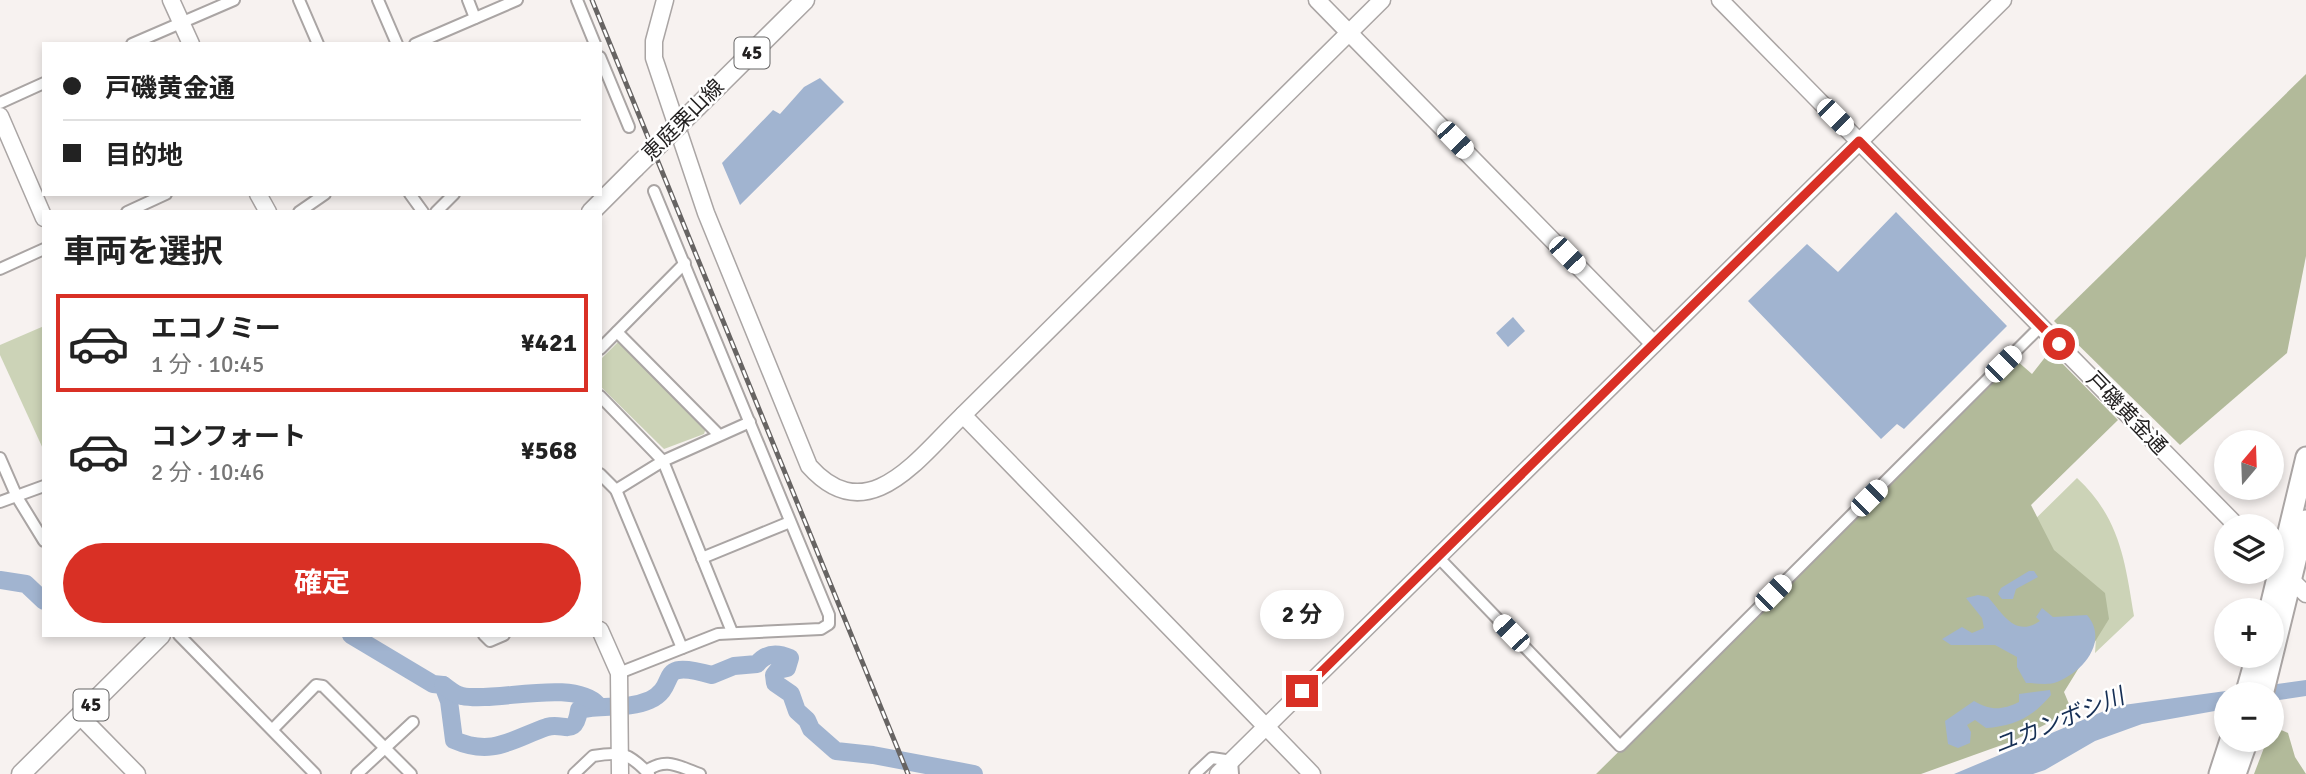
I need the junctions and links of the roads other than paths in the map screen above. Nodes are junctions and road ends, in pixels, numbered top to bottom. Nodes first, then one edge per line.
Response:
1 (172, 0) edge
2 (234, 0) edge
3 (299, 0) edge
4 (378, 0) edge
5 (467, 0) edge
6 (517, 0) edge
7 (577, 0) edge
8 (665, 0) edge
9 (805, 0) edge
10 (1317, 0) edge
11 (1382, 0) edge
12 (1720, 0) edge
13 (2003, 0) edge
14 (475, 18) junction
15 (182, 23) junction
16 (1349, 32) junction
17 (137, 42) edge
18 (190, 42) edge
19 (317, 42) edge
20 (396, 42) edge
21 (420, 42) edge
22 (594, 42) edge
23 (602, 62) edge
24 (42, 84) edge
25 (0, 103) edge
26 (0, 116) edge
27 (629, 127) dead end
28 (1859, 141) junction
29 (654, 191) dead end
30 (322, 196) edge
31 (452, 196) edge
32 (148, 203) edge
33 (132, 210) edge
34 (302, 210) edge
35 (438, 210) edge
36 (593, 210) edge
37 (42, 213) edge
38 (42, 250) edge
39 (685, 263) junction
40 (0, 269) edge
41 (2041, 326) junction
42 (617, 332) junction
43 (1654, 344) junction
44 (602, 347) edge
45 (602, 398) edge
46 (963, 415) junction
47 (750, 422) junction
48 (719, 436) junction
49 (2306, 457) edge
50 (0, 458) edge
51 (663, 461) junction
52 (602, 476) edge
53 (42, 487) edge
54 (616, 490) junction
55 (17, 497) junction
56 (0, 502) edge
57 (2225, 514) edge
58 (2306, 520) edge
59 (790, 522) junction
60 (42, 538) edge
61 (2284, 556) edge
62 (1438, 557) junction
63 (702, 558) junction
64 (2284, 564) edge
65 (2284, 573) edge
66 (2278, 584) edge
67 (2306, 594) edge
68 (732, 632) junction
69 (602, 635) edge
70 (159, 637) edge
71 (181, 637) edge
72 (682, 648) junction
73 (619, 673) junction
74 (2257, 682) edge
75 (80, 716) junction
76 (413, 722) dead end
77 (1265, 726) junction
78 (273, 729) junction
79 (384, 747) junction
80 (2226, 752) edge
81 (2244, 752) edge
82 (621, 753) junction
83 (1232, 767) edge
84 (647, 772) edge
85 (20, 774) edge
86 (137, 774) edge
87 (315, 774) edge
88 (357, 774) edge
89 (411, 774) edge
90 (574, 774) edge
91 (620, 774) edge
92 (699, 774) edge
93 (1195, 774) edge
94 (1218, 774) edge
95 (1312, 774) edge
96 (2219, 774) edge
97 (2236, 774) edge

1 - 15 street
2 - 15 street
3 - 19 street
4 - 20 street
5 - 14 street
6 - 14 street
7 - 22 street
8 - 46 street
9 - 36 main road, 恵庭栗山線 / 45, bridge
10 - 16 street
11 - 16 street
12 - 28 street, 戸磯黄金通
13 - 28 street
14 - 21 street
15 - 17 street
15 - 18 street
16 - 43 street
16 - 46 street
23 - 27 street
24 - 25 street
26 - 37 street
28 - 41 street, 戸磯黄金通
28 - 43 street
29 - 39 street
30 - 34 street
31 - 35 street
32 - 33 street
38 - 40 street
39 - 42 street
39 - 47 street
41 - 57 street, 戸磯黄金通
41 - 62 street
42 - 44 street
42 - 48 street
43 - 62 street
45 - 51 street
46 - 77 street
47 - 48 street
47 - 59 street
48 - 51 street
49 - 61 highway
50 - 55 street
51 - 54 street
51 - 63 street
52 - 54 street
53 - 55 street
54 - 72 street
55 - 56 street
55 - 60 street
58 - 64 highway
59 - 63 street
59 - 68 street
62 - 77 street
63 - 68 street
65 - 67 street
66 - 74 highway
68 - 72 street
69 - 73 street
70 - 75 main road, 45
71 - 78 street
72 - 73 street
73 - 82 street
75 - 85 main road, 45
75 - 86 street
76 - 79 street
77 - 83 street
77 - 95 street
78 - 79 street
78 - 87 street
79 - 88 street
79 - 89 street
80 - 96 highway
81 - 97 highway
82 - 84 street
82 - 90 street
82 - 91 street
83 - 93 street
83 - 94 street
84 - 92 street

